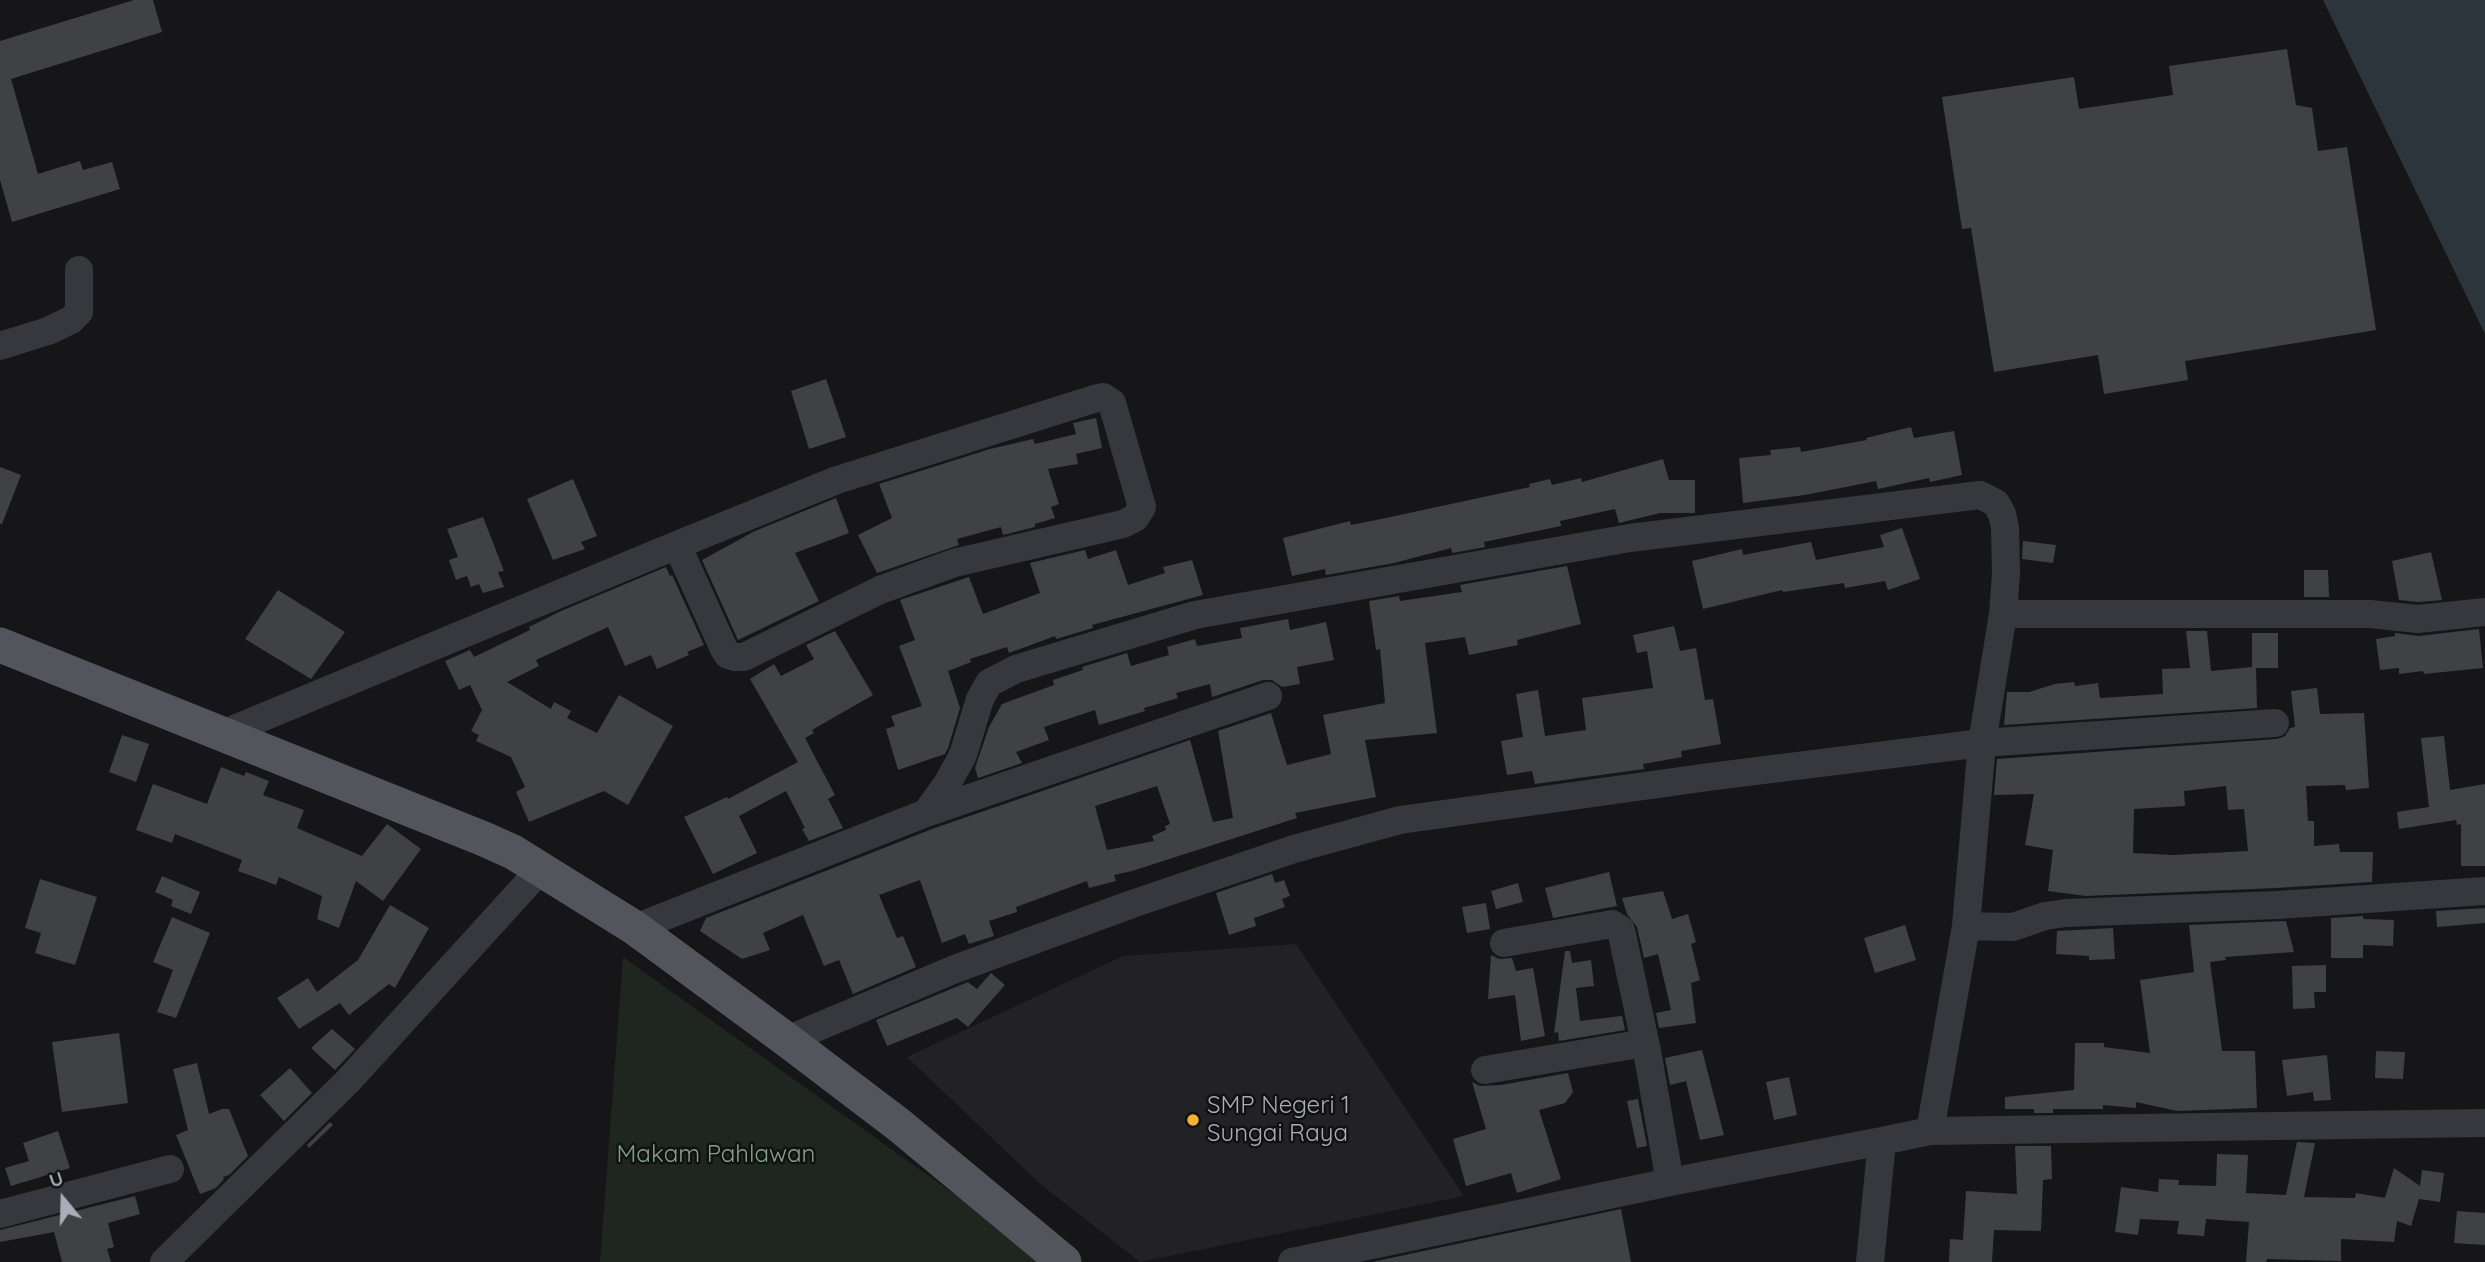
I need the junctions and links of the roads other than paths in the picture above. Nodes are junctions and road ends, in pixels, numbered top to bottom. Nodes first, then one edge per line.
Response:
1 (79, 270) dead end
2 (0, 346) edge
3 (677, 545) junction
4 (2485, 612) edge
5 (2003, 614) junction
6 (0, 645) edge
7 (1268, 696) dead end
8 (2276, 723) dead end
9 (220, 735) junction
10 (1982, 743) junction
11 (926, 813) junction
12 (540, 870) junction
13 (2485, 891) edge
14 (1966, 926) junction
15 (635, 928) junction
16 (1504, 943) dead end
17 (787, 1040) junction
18 (1646, 1043) junction
19 (1485, 1070) dead end
20 (2485, 1123) edge
21 (1930, 1131) junction
22 (1882, 1141) junction
23 (170, 1169) dead end
24 (1670, 1182) junction
25 (0, 1214) edge
26 (164, 1262) edge
27 (1064, 1262) edge
28 (1292, 1262) edge
29 (1870, 1262) edge

1 - 2 street
3 - 3 street
3 - 9 street
4 - 5 street
5 - 10 street
5 - 11 street
6 - 9 main road
7 - 11 street
8 - 10 street
9 - 12 main road
10 - 14 street
10 - 17 street
11 - 15 street
12 - 15 main road
12 - 26 street
13 - 14 street
14 - 21 street
15 - 17 main road
16 - 18 street
17 - 27 main road
18 - 19 street
18 - 24 street
20 - 21 street
21 - 22 street
22 - 24 street
22 - 29 street
23 - 25 street
24 - 28 street

